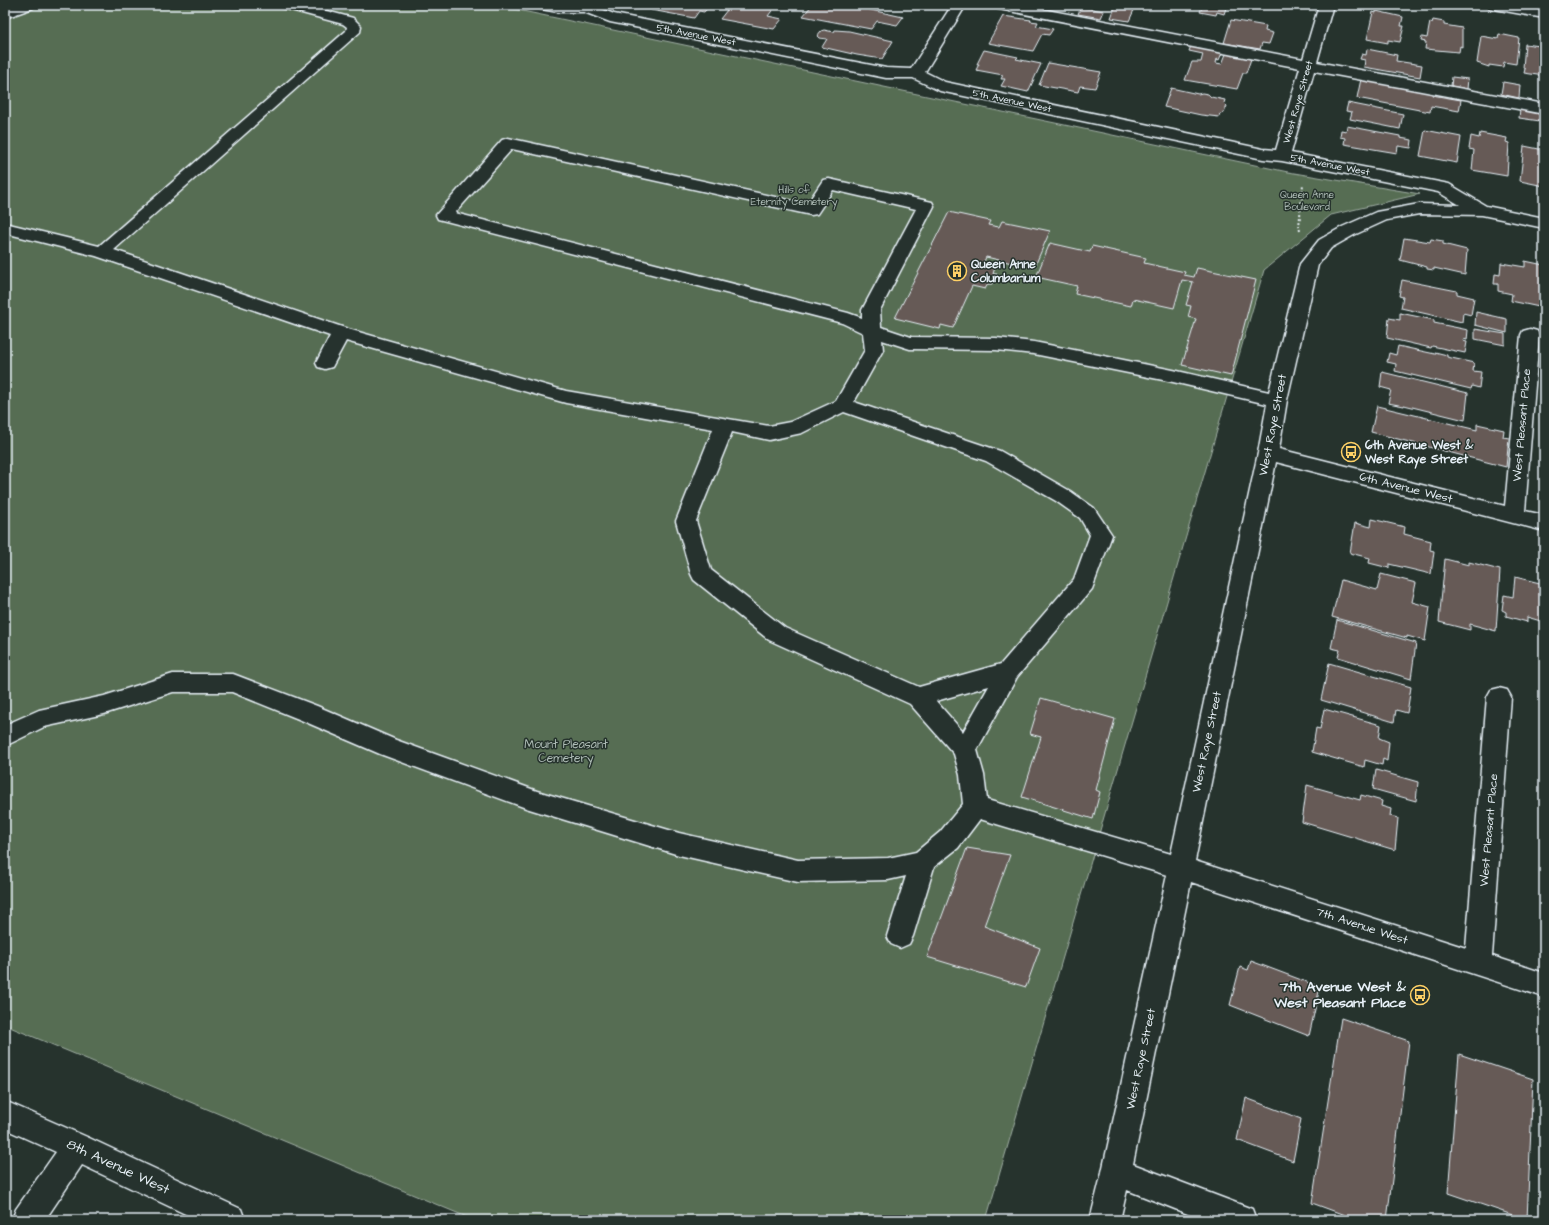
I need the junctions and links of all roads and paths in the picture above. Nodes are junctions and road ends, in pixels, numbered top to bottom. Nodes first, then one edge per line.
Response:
1 (28, 5) edge
2 (288, 5) edge
3 (541, 5) edge
4 (959, 5) edge
5 (999, 5) edge
6 (1326, 5) edge
7 (1494, 5) edge
8 (588, 6) edge
9 (5, 14) edge
10 (1544, 14) edge
11 (1308, 65) junction
12 (916, 74) junction
13 (1544, 109) edge
14 (1282, 156) junction
15 (1482, 210) junction
16 (1544, 223) edge
17 (5, 228) edge
18 (1325, 244) joint
19 (102, 252) junction
20 (1309, 264) junction
21 (872, 330) junction
22 (341, 333) junction
23 (1530, 335) dead end
24 (325, 363) dead end
25 (1277, 400) junction
26 (843, 405) junction
27 (725, 424) junction
28 (1268, 453) junction
29 (1514, 516) junction
30 (1544, 523) edge
31 (1009, 671) junction
32 (918, 697) junction
33 (1499, 697) dead end
34 (5, 736) edge
35 (964, 750) junction
36 (975, 807) junction
37 (923, 861) junction
38 (1181, 868) junction
39 (900, 936) dead end
40 (1478, 963) junction
41 (1544, 985) edge
42 (5, 1115) edge
43 (77, 1147) junction
44 (1117, 1172) junction
45 (27, 1220) edge
46 (230, 1220) edge
47 (1105, 1220) edge
48 (1241, 1220) edge

1 - 9 street
2 - 19 street
3 - 8 street, 5th Avenue West
4 - 12 street
5 - 11 street
6 - 11 street, West Raye Street
7 - 10 street
8 - 12 street, 5th Avenue West
11 - 13 street
11 - 14 street, West Raye Street
12 - 14 street, 5th Avenue West
14 - 15 street, 5th Avenue West
14 - 20 path, West Raye Street
15 - 16 street, 5th Avenue West
15 - 18 street, 5th Avenue West
17 - 19 street
18 - 20 street, West Raye Street
19 - 22 street
20 - 25 street, West Raye Street
21 - 21 street
21 - 25 street
21 - 26 street
22 - 24 street
22 - 27 street
23 - 29 street, West Pleasant Place
25 - 28 street, West Raye Street
26 - 27 street
26 - 31 street
27 - 32 street
28 - 29 street, 6th Avenue West
28 - 38 street, West Raye Street
29 - 30 street, 6th Avenue West
31 - 32 street
31 - 35 street
32 - 35 street
33 - 40 street, West Pleasant Place
34 - 37 street
35 - 36 street
36 - 37 street
36 - 38 street, 7th Avenue West
37 - 39 street
38 - 40 street, 7th Avenue West
38 - 44 street, West Raye Street
40 - 41 street, 7th Avenue West
42 - 43 street, 8th Avenue West
43 - 45 street
43 - 46 street, 8th Avenue West
44 - 47 street, West Raye Street
44 - 48 street

